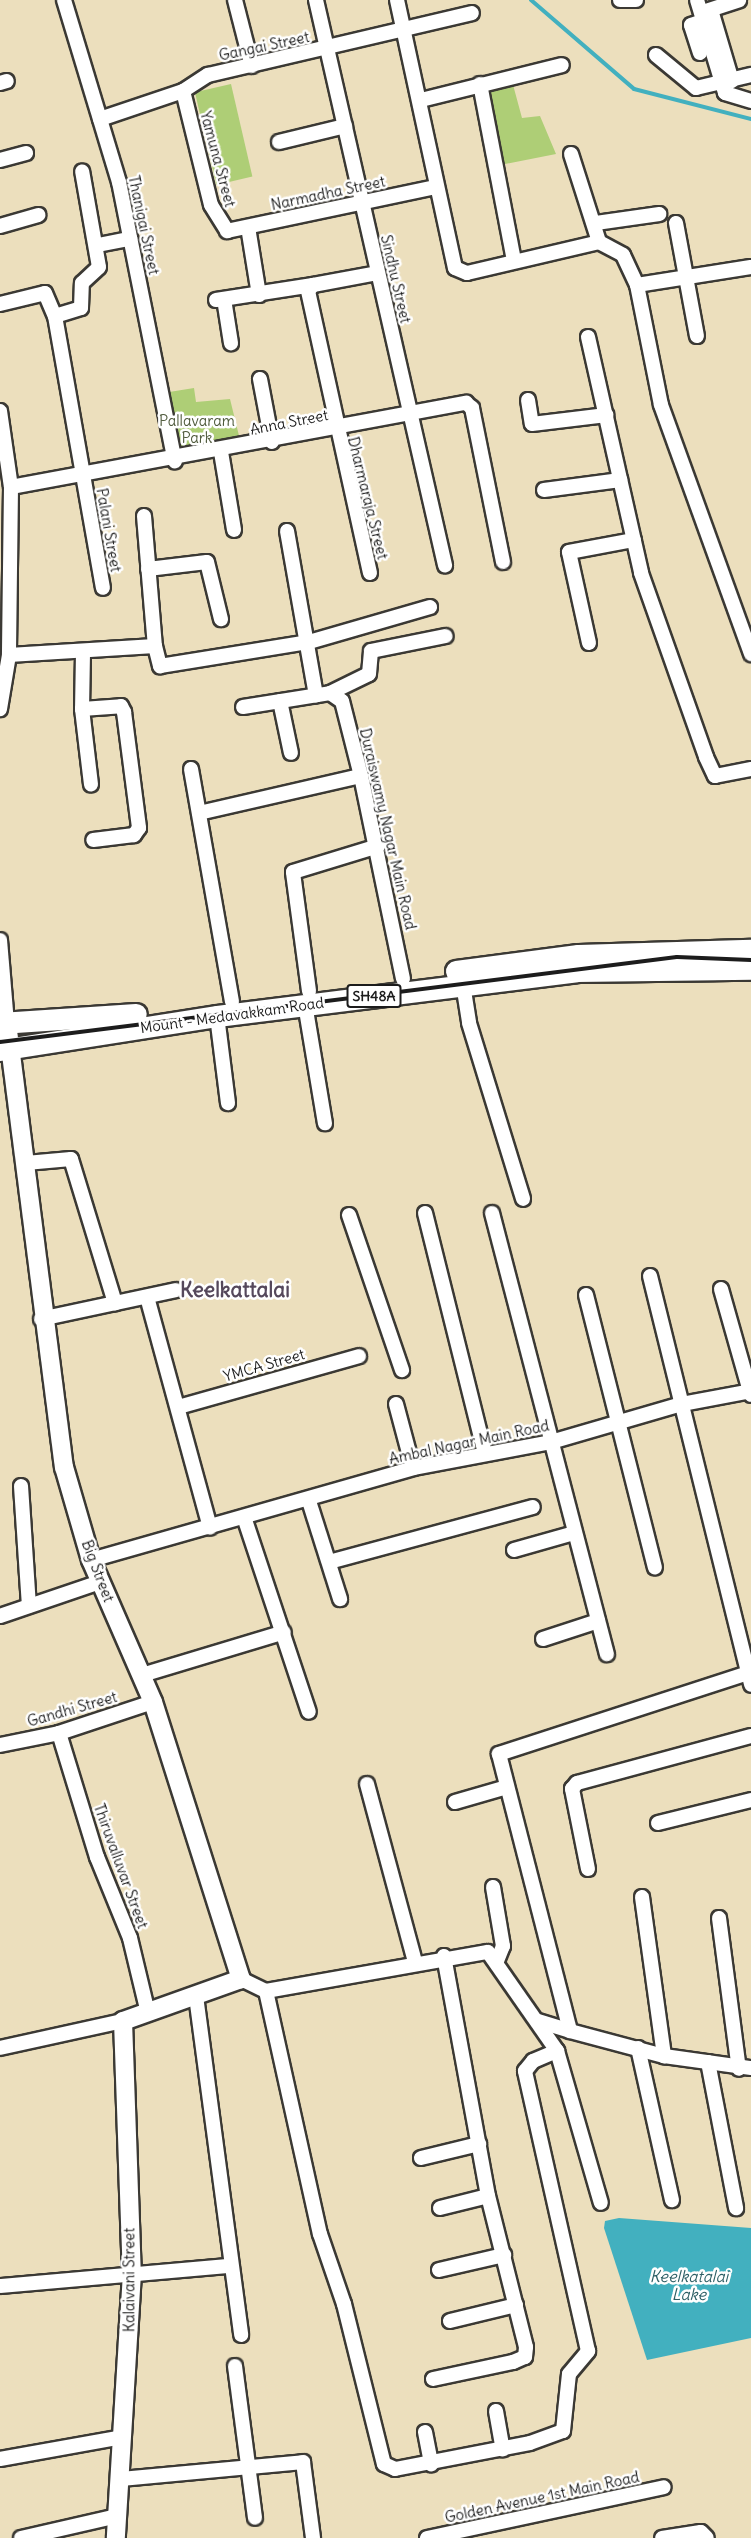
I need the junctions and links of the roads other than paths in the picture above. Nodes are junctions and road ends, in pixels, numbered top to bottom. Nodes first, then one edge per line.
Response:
1 (64, 0) edge
2 (236, 0) edge
3 (316, 0) edge
4 (397, 0) edge
5 (620, 0) edge
6 (636, 0) edge
7 (739, 0) edge
8 (472, 13) dead end
9 (698, 13) edge
10 (406, 30) junction
11 (328, 49) junction
12 (700, 53) dead end
13 (656, 55) dead end
14 (562, 65) dead end
15 (252, 66) junction
16 (751, 75) edge
17 (727, 82) junction
18 (480, 84) junction
19 (183, 91) junction
20 (421, 100) junction
21 (751, 101) edge
22 (100, 119) junction
23 (345, 126) junction
24 (279, 142) dead end
25 (26, 153) dead end
26 (571, 154) dead end
27 (0, 160) edge
28 (82, 171) dead end
29 (436, 187) junction
30 (362, 202) junction
31 (659, 214) dead end
32 (38, 215) dead end
33 (596, 223) junction
34 (676, 223) dead end
35 (0, 226) edge
36 (248, 227) junction
37 (227, 231) joint
38 (130, 239) junction
39 (600, 242) junction
40 (98, 245) junction
41 (514, 260) junction
42 (751, 267) edge
43 (377, 273) junction
44 (686, 276) junction
45 (313, 285) junction
46 (637, 285) junction
47 (259, 295) junction
48 (0, 304) edge
49 (55, 316) junction
50 (697, 336) dead end
51 (588, 337) dead end
52 (231, 343) dead end
53 (260, 379) dead end
54 (528, 400) dead end
55 (0, 411) edge
56 (409, 415) junction
57 (606, 415) junction
58 (334, 430) junction
59 (272, 442) junction
60 (220, 452) junction
61 (175, 461) junction
62 (83, 477) junction
63 (620, 480) junction
64 (11, 487) junction
65 (543, 490) dead end
66 (5, 502) edge
67 (144, 516) dead end
68 (234, 530) dead end
69 (287, 531) dead end
70 (634, 540) junction
71 (503, 562) dead end
72 (445, 565) dead end
73 (148, 569) junction
74 (370, 573) dead end
75 (103, 588) dead end
76 (5, 598) edge
77 (430, 607) dead end
78 (222, 619) dead end
79 (446, 636) dead end
80 (309, 642) junction
81 (589, 643) dead end
82 (155, 646) junction
83 (84, 653) junction
84 (751, 654) edge
85 (9, 655) junction
86 (0, 689) edge
87 (323, 694) junction
88 (280, 701) junction
89 (243, 707) dead end
90 (0, 709) edge
91 (82, 709) junction
92 (291, 753) dead end
93 (191, 769) dead end
94 (751, 770) edge
95 (362, 776) junction
96 (91, 784) dead end
97 (199, 813) junction
98 (93, 840) dead end
99 (378, 846) junction
100 (0, 940) edge
101 (751, 951) edge
102 (751, 969) edge
103 (403, 979) junction
104 (463, 984) junction
105 (307, 998) junction
106 (225, 1008) junction
107 (3, 1023) edge
108 (5, 1049) edge
109 (228, 1103) dead end
110 (325, 1124) dead end
111 (26, 1163) junction
112 (523, 1199) dead end
113 (425, 1213) dead end
114 (492, 1213) dead end
115 (349, 1215) dead end
116 (650, 1276) dead end
117 (721, 1289) dead end
118 (176, 1290) dead end
119 (586, 1295) dead end
120 (147, 1297) junction
121 (116, 1304) junction
122 (41, 1319) junction
123 (359, 1356) dead end
124 (402, 1370) dead end
125 (751, 1392) edge
126 (396, 1404) dead end
127 (682, 1404) junction
128 (178, 1407) junction
129 (620, 1422) junction
130 (551, 1442) junction
131 (485, 1453) junction
132 (413, 1468) junction
133 (21, 1486) dead end
134 (309, 1501) junction
135 (533, 1507) dead end
136 (245, 1520) junction
137 (210, 1528) junction
138 (574, 1533) junction
139 (514, 1550) dead end
140 (91, 1560) junction
141 (329, 1562) junction
142 (654, 1566) dead end
143 (100, 1582) junction
144 (340, 1599) dead end
145 (29, 1606) junction
146 (0, 1616) edge
147 (598, 1621) junction
148 (284, 1632) junction
149 (543, 1639) dead end
150 (607, 1654) dead end
151 (141, 1676) junction
152 (750, 1679) edge
153 (153, 1702) junction
154 (309, 1712) dead end
155 (59, 1733) junction
156 (751, 1736) edge
157 (0, 1745) edge
158 (367, 1784) dead end
159 (507, 1788) junction
160 (751, 1800) edge
161 (455, 1802) dead end
162 (658, 1823) dead end
163 (588, 1869) dead end
164 (493, 1887) dead end
165 (642, 1897) dead end
166 (719, 1918) dead end
167 (444, 1956) junction
168 (497, 1961) junction
169 (415, 1962) junction
170 (241, 1979) junction
171 (266, 1991) junction
172 (196, 1996) junction
173 (148, 2013) junction
174 (123, 2021) junction
175 (538, 2021) junction
176 (570, 2031) junction
177 (0, 2048) edge
178 (638, 2048) junction
179 (557, 2051) junction
180 (663, 2056) junction
181 (708, 2062) junction
182 (745, 2069) edge
183 (479, 2144) junction
184 (421, 2158) dead end
185 (488, 2196) junction
186 (672, 2200) dead end
187 (601, 2203) dead end
188 (440, 2208) dead end
189 (736, 2208) dead end
190 (504, 2255) junction
191 (229, 2266) junction
192 (439, 2270) dead end
193 (132, 2273) junction
194 (0, 2286) edge
195 (516, 2305) junction
196 (450, 2321) dead end
197 (240, 2335) dead end
198 (235, 2366) dead end
199 (433, 2379) dead end
200 (496, 2411) dead end
201 (425, 2432) dead end
202 (122, 2437) junction
203 (503, 2449) junction
204 (0, 2459) edge
205 (431, 2464) junction
206 (249, 2467) junction
207 (121, 2479) junction
208 (664, 2487) dead end
209 (117, 2516) junction
210 (255, 2517) dead end
211 (456, 2535) edge
212 (21, 2538) edge
213 (116, 2538) edge
214 (313, 2538) edge
215 (427, 2538) edge
216 (662, 2538) edge
217 (707, 2538) edge

1 - 22 street, Thanigai Street
2 - 15 street
3 - 11 street, Sindhu Street
4 - 10 street
5 - 6 street
7 - 9 street
8 - 10 street, Gangai Street
9 - 12 street
9 - 17 street
10 - 11 street, Gangai Street
10 - 20 street
11 - 15 street, Gangai Street
11 - 23 street, Sindhu Street
13 - 17 street
14 - 18 street
15 - 19 street, Gangai Street
16 - 17 street
17 - 21 street
18 - 20 street
18 - 41 street
19 - 22 street, Gangai Street
19 - 37 street, Yamuna Street
20 - 29 street
22 - 38 street, Thanigai Street
23 - 24 street
23 - 30 street, Sindhu Street
25 - 27 street
26 - 33 street
28 - 40 street
29 - 30 street, Narmadha Street
29 - 41 street
30 - 36 street, Narmadha Street
30 - 43 street, Sindhu Street
31 - 33 street
32 - 35 street
33 - 39 street
34 - 44 street
36 - 37 street, Narmadha Street
36 - 47 street
38 - 40 street
38 - 61 street, Thanigai Street
39 - 41 street
39 - 46 street
40 - 49 street
42 - 44 street
43 - 45 street
43 - 56 street, Sindhu Street
44 - 46 street
44 - 50 street
45 - 47 street
45 - 58 street, Dharmaraja Street
46 - 84 street
47 - 52 street
48 - 49 street, Palani Street
49 - 62 street, Palani Street
51 - 57 street
53 - 59 street
54 - 57 street
55 - 64 street
56 - 58 street, Anna Street
56 - 71 street, Anna Street
56 - 72 street, Sindhu Street
57 - 63 street
58 - 59 street, Anna Street
58 - 74 street, Dharmaraja Street
59 - 60 street, Anna Street
60 - 61 street, Anna Street
60 - 68 street
61 - 62 street, Anna Street
62 - 64 street, Anna Street
62 - 75 street, Palani Street
63 - 65 street
63 - 70 street
64 - 66 street
66 - 76 street
67 - 73 street
69 - 80 street
70 - 81 street
70 - 94 street
73 - 78 street
73 - 82 street
76 - 85 street
77 - 80 street
79 - 87 street
80 - 82 street
80 - 87 street
82 - 83 street
83 - 85 street
83 - 91 street
85 - 86 street
86 - 90 street
87 - 88 street
87 - 95 street, Duraiswamy Nagar Main Road
88 - 89 street
88 - 92 street
91 - 96 street
91 - 98 street
93 - 97 street
95 - 97 street
95 - 99 street, Duraiswamy Nagar Main Road
97 - 106 street
99 - 103 street, Duraiswamy Nagar Main Road
99 - 105 street
100 - 107 street
101 - 103 main road, Mount - Medavakkam Road / SH48A
102 - 104 main road, Mount - Medavakkam Road / SH48A
103 - 105 main road, Mount - Medavakkam Road / SH48A
104 - 105 main road, Mount - Medavakkam Road / SH48A
104 - 112 street
105 - 106 main road, Mount - Medavakkam Road / SH48A
105 - 110 street
106 - 107 main road, Mount - Medavakkam Road / SH48A
106 - 108 main road, Mount - Medavakkam Road / SH48A
106 - 109 street
107 - 108 street, Big Street
108 - 111 street, Big Street
111 - 121 street
111 - 122 street, Big Street
113 - 131 street
114 - 130 street
115 - 124 street
116 - 127 street
117 - 125 street
118 - 120 street
119 - 129 street
120 - 121 street
120 - 128 street
121 - 122 street
122 - 140 street, Big Street
123 - 128 street, YMCA Street
125 - 127 street, Ambal Nagar Main Road
126 - 132 street
127 - 129 street, Ambal Nagar Main Road
127 - 152 street
128 - 137 street
129 - 130 street, Ambal Nagar Main Road
129 - 142 street
130 - 131 street, Ambal Nagar Main Road
130 - 138 street
131 - 132 street, Ambal Nagar Main Road
132 - 134 street, Ambal Nagar Main Road
133 - 145 street
134 - 136 street, Ambal Nagar Main Road
134 - 141 street
135 - 141 street
136 - 137 street, Ambal Nagar Main Road
136 - 148 street
137 - 140 street, Ambal Nagar Main Road
138 - 139 street
138 - 147 street
140 - 143 street, Big Street
141 - 144 street
143 - 145 street
143 - 151 street, Big Street
145 - 146 street
147 - 149 street
147 - 150 street
148 - 151 street
148 - 154 street
151 - 153 street, Big Street
152 - 159 street
153 - 155 street, Gandhi Street
153 - 170 street, Big Street
155 - 157 street, Gandhi Street
155 - 173 street, Thiruvalluvar Street
156 - 163 street
158 - 169 street
159 - 161 street
159 - 176 street
160 - 162 street
164 - 168 street
165 - 180 street
166 - 182 street
167 - 168 street
167 - 169 street
167 - 183 street
168 - 175 street
169 - 171 street
170 - 171 street
170 - 172 street
171 - 205 street
172 - 173 street
172 - 191 street
173 - 174 street
174 - 177 street
174 - 193 street, Kalaivani Street
175 - 176 street
175 - 179 street
176 - 178 street
178 - 180 street
178 - 186 street
179 - 187 street
179 - 203 street
180 - 181 street
181 - 182 street
181 - 189 street
183 - 184 street
183 - 185 street
185 - 188 street
185 - 190 street
190 - 192 street
190 - 195 street
191 - 193 street
191 - 197 street
193 - 194 street
193 - 202 street, Kalaivani Street
195 - 196 street
195 - 199 street
198 - 206 street
200 - 203 street
201 - 205 street
202 - 204 street
202 - 207 street, Kalaivani Street
203 - 205 street
206 - 207 street
206 - 210 street
206 - 214 street
207 - 209 street, Kalaivani Street
208 - 211 street, Golden Avenue 1st Main Road
209 - 212 street
209 - 213 street, Kalaivani Street
211 - 215 street, Golden Avenue 1st Main Road
216 - 217 street

